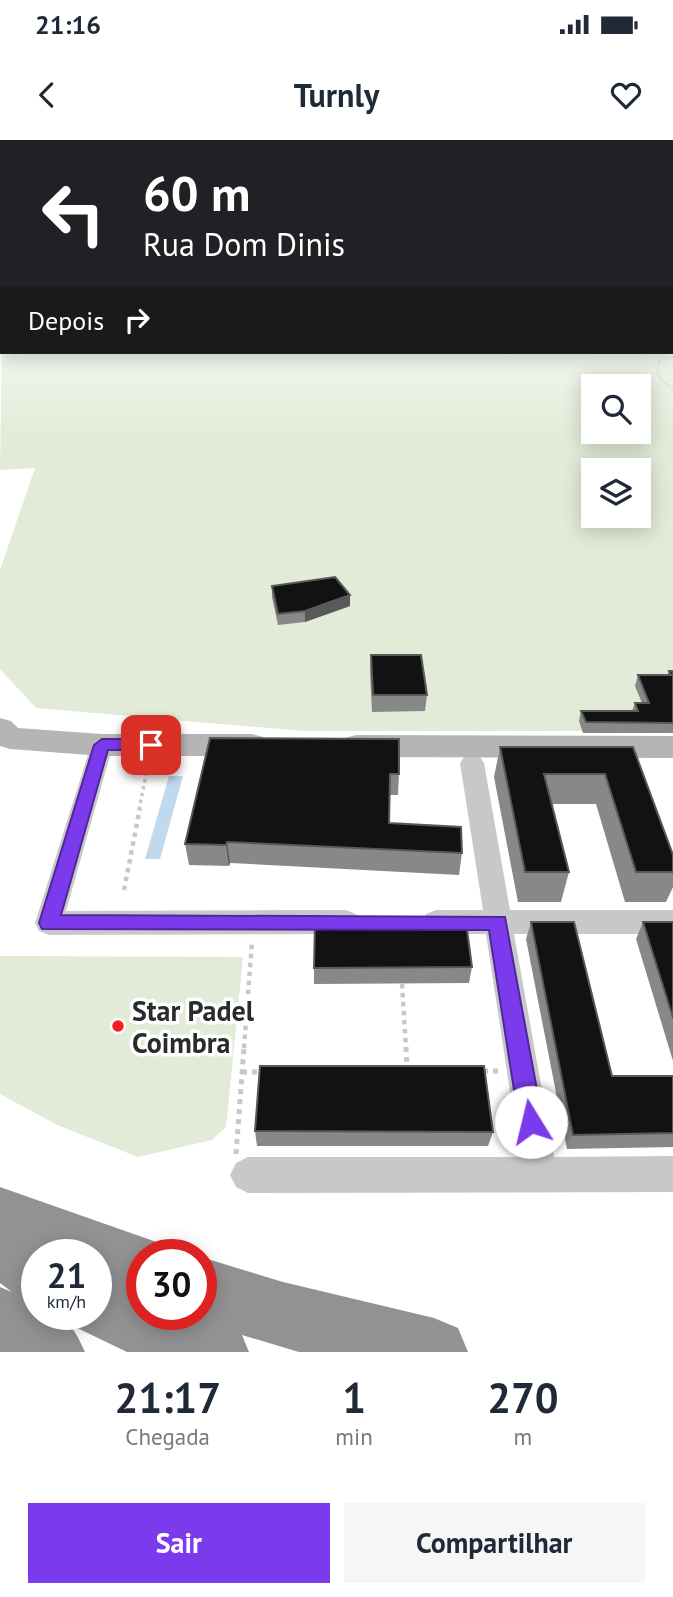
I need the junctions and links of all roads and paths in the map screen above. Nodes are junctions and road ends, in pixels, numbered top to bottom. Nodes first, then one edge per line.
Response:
1 (673, 357) edge
2 (673, 387) edge
3 (0, 728) edge
4 (102, 745) junction
5 (276, 746) edge
6 (331, 746) edge
7 (673, 747) edge
8 (472, 763) dead end
9 (146, 771) dead end
10 (124, 890) dead end
11 (372, 922) edge
12 (411, 922) edge
13 (498, 922) junction
14 (673, 922) edge
15 (254, 923) junction
16 (402, 984) edge
17 (394, 1071) edge
18 (408, 1071) junction
19 (420, 1071) edge
20 (471, 1071) edge
21 (522, 1071) junction
22 (242, 1072) junction
23 (270, 1072) edge
24 (540, 1174) junction
25 (673, 1174) edge
26 (248, 1175) joint
27 (0, 1218) edge
28 (0, 1245) edge
29 (21, 1260) edge
30 (126, 1262) edge
31 (217, 1294) edge
32 (112, 1310) edge
33 (0, 1320) edge
34 (51, 1352) edge
35 (215, 1352) edge
36 (434, 1352) edge

1 - 2 path
3 - 4 main road
4 - 5 main road
4 - 15 street
6 - 7 main road
8 - 13 street
9 - 10 path
11 - 15 street
12 - 13 street
13 - 14 street
13 - 21 street
15 - 22 path
16 - 18 path
17 - 18 path
18 - 19 path
20 - 21 path
21 - 24 street
22 - 23 path
22 - 26 path
24 - 25 street
24 - 26 street
27 - 30 highway
28 - 29 highway
31 - 36 highway
32 - 35 highway
33 - 34 highway

